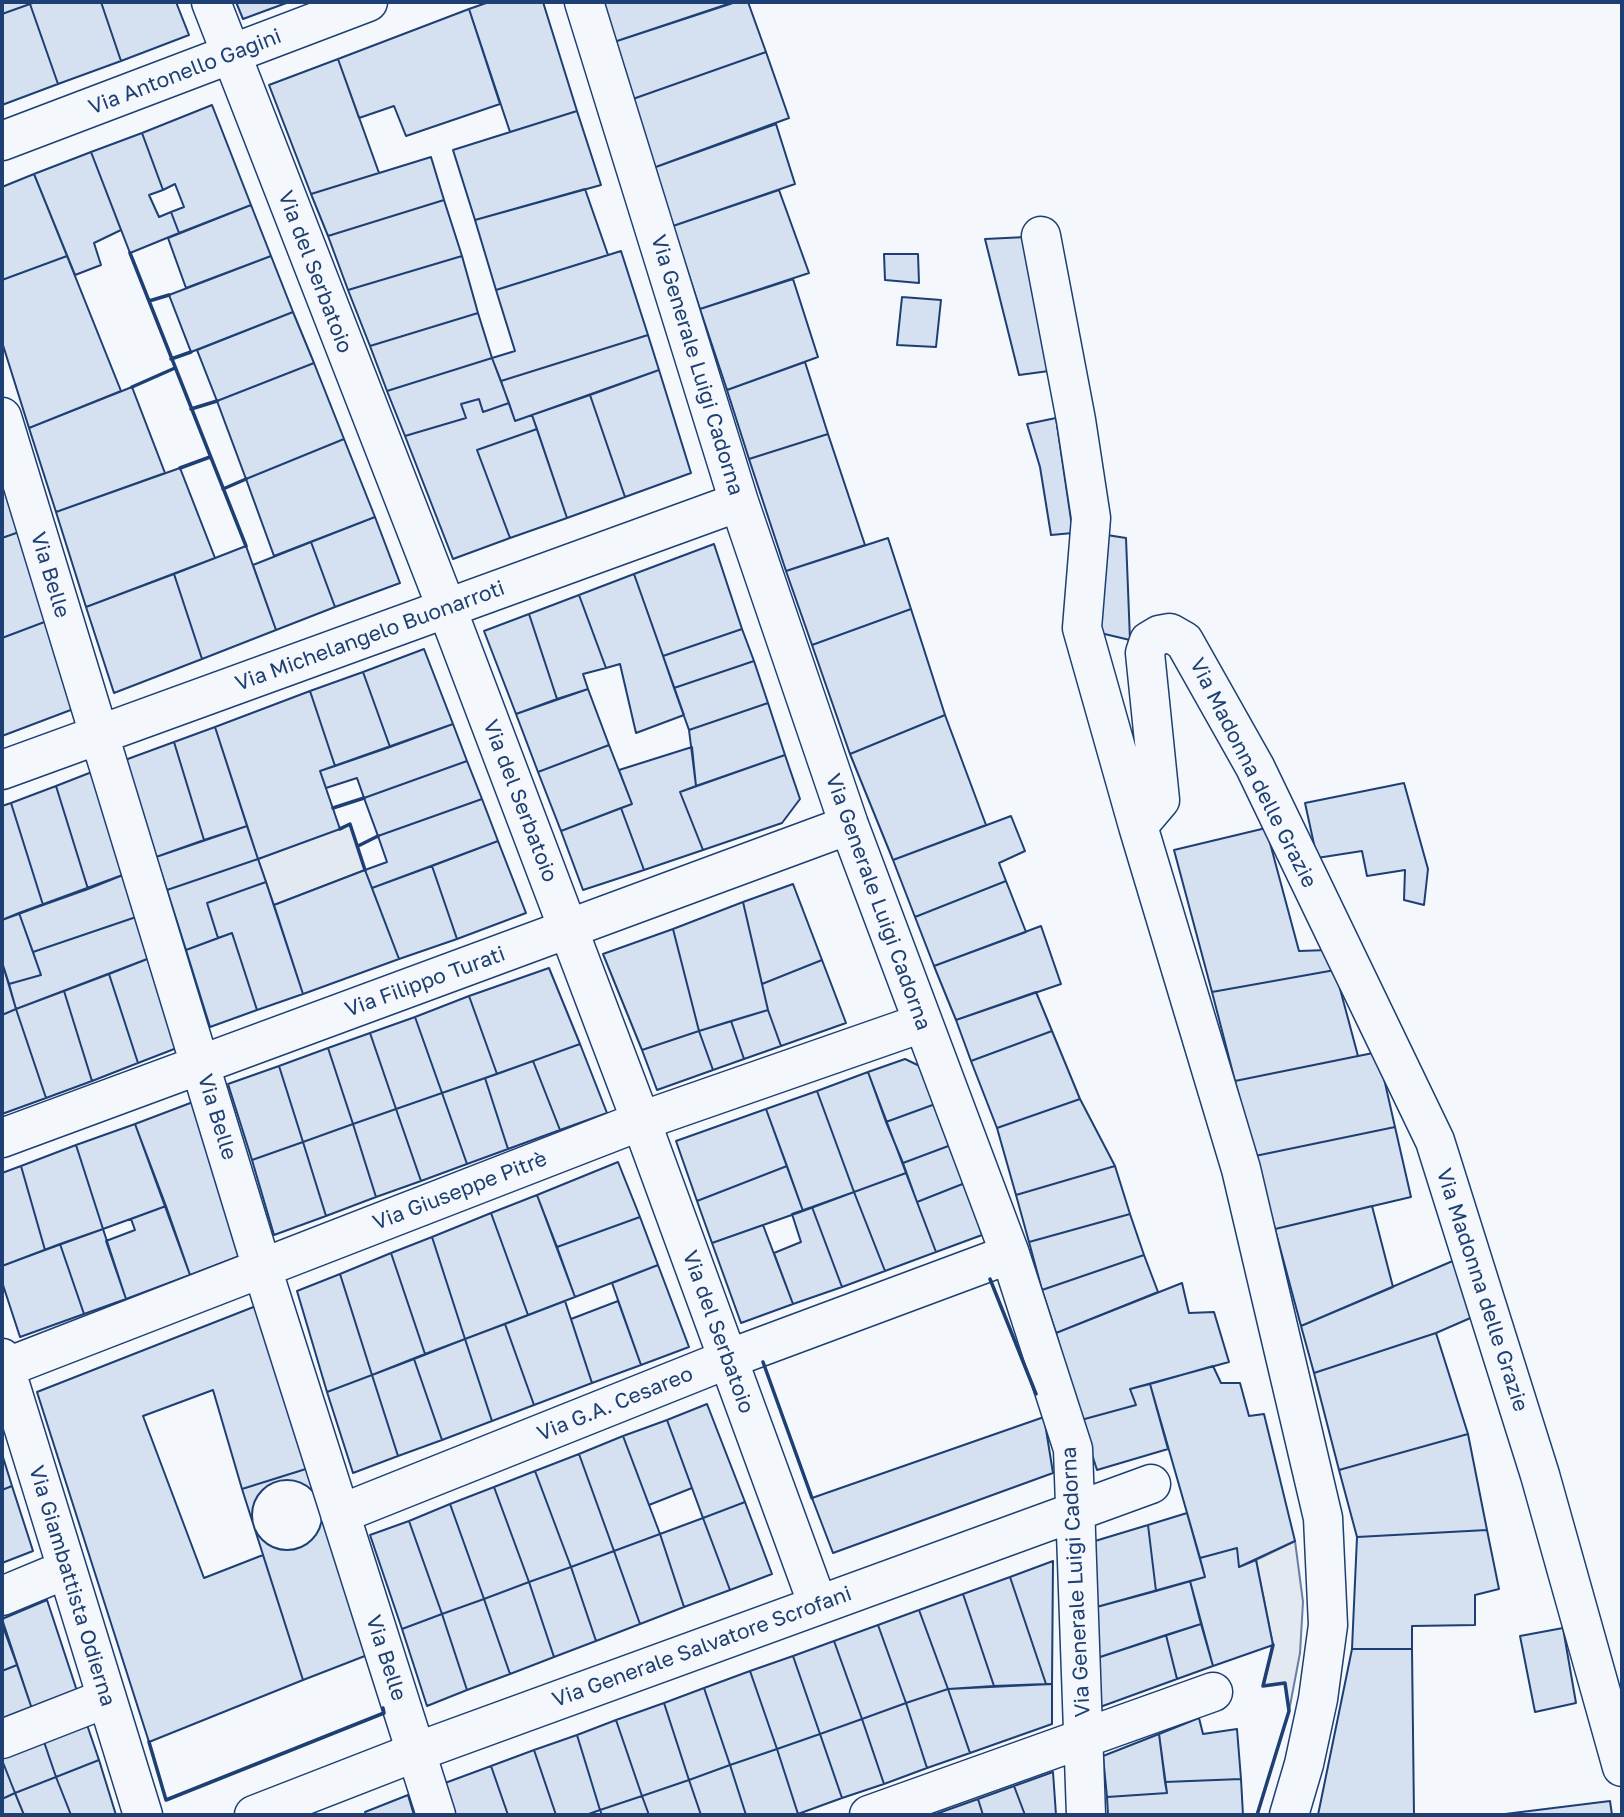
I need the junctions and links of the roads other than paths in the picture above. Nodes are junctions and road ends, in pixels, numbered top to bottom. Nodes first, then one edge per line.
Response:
1 (211, 2) edge
2 (368, 2) edge
3 (584, 2) edge
4 (230, 55) junction
5 (2, 141) edge
6 (1041, 236) dead end
7 (2, 418) edge
8 (739, 502) junction
9 (447, 608) junction
10 (100, 735) junction
11 (2, 770) edge
12 (849, 825) junction
13 (1138, 826) junction
14 (568, 929) junction
15 (922, 1023) junction
16 (201, 1065) junction
17 (641, 1121) junction
18 (2, 1138) edge
19 (1010, 1254) junction
20 (262, 1268) junction
21 (728, 1359) junction
22 (3, 1365) edge
23 (1151, 1483) dead end
24 (1074, 1510) junction
25 (340, 1514) junction
26 (67, 1569) junction
27 (2, 1596) edge
28 (818, 1605) junction
29 (1213, 1692) dead end
30 (107, 1698) junction
31 (1083, 1737) junction
32 (2, 1739) edge
33 (416, 1752) junction
34 (1622, 1767) edge
35 (143, 1815) edge
36 (254, 1815) edge
37 (436, 1815) edge
38 (869, 1815) edge
39 (1086, 1815) edge
40 (1289, 1815) edge

1 - 4 street, Via del Serbatoio
2 - 4 street, Via Antonello Gagini
3 - 8 street, Via Generale Luigi Cadorna
4 - 5 street, Via Antonello Gagini
4 - 9 street, Via del Serbatoio
6 - 13 street
7 - 10 street, Via Belle
8 - 9 street, Via Michelangelo Buonarroti
8 - 12 street, Via Generale Luigi Cadorna
9 - 10 street, Via Michelangelo Buonarroti
9 - 14 street, Via del Serbatoio
10 - 11 street, Via Michelangelo Buonarroti
10 - 16 street, Via Belle
12 - 14 street, Via Filippo Turati
12 - 15 street, Via Generale Luigi Cadorna
13 - 34 street, Via Madonna delle Grazie
13 - 40 street
14 - 16 street, Via Filippo Turati
14 - 17 street, Via del Serbatoio
15 - 17 street, Via Giuseppe Pitrè
15 - 19 street, Via Generale Luigi Cadorna
16 - 18 street, Via Filippo Turati
16 - 20 street, Via Belle
17 - 20 street, Via Giuseppe Pitrè
17 - 21 street, Via del Serbatoio
19 - 21 street, Via G.A. Cesareo
19 - 24 street, Via Generale Luigi Cadorna
20 - 22 street, Via Giuseppe Pitrè
20 - 25 street, Via Belle
21 - 25 street, Via G.A. Cesareo
21 - 28 street, Via del Serbatoio
22 - 26 street, Via Giambattista Odierna
23 - 24 street, Via Generale Salvatore Scrofani
24 - 28 street, Via Generale Salvatore Scrofani
24 - 31 street, Via Generale Luigi Cadorna
25 - 33 street, Via Belle
26 - 27 street
26 - 30 street, Via Giambattista Odierna
28 - 33 street, Via Generale Salvatore Scrofani
29 - 31 street
30 - 32 street
30 - 35 street, Via Giambattista Odierna
31 - 38 street
31 - 39 street, Via Generale Luigi Cadorna
33 - 36 street, Via Generale Salvatore Scrofani
33 - 37 street, Via Belle

